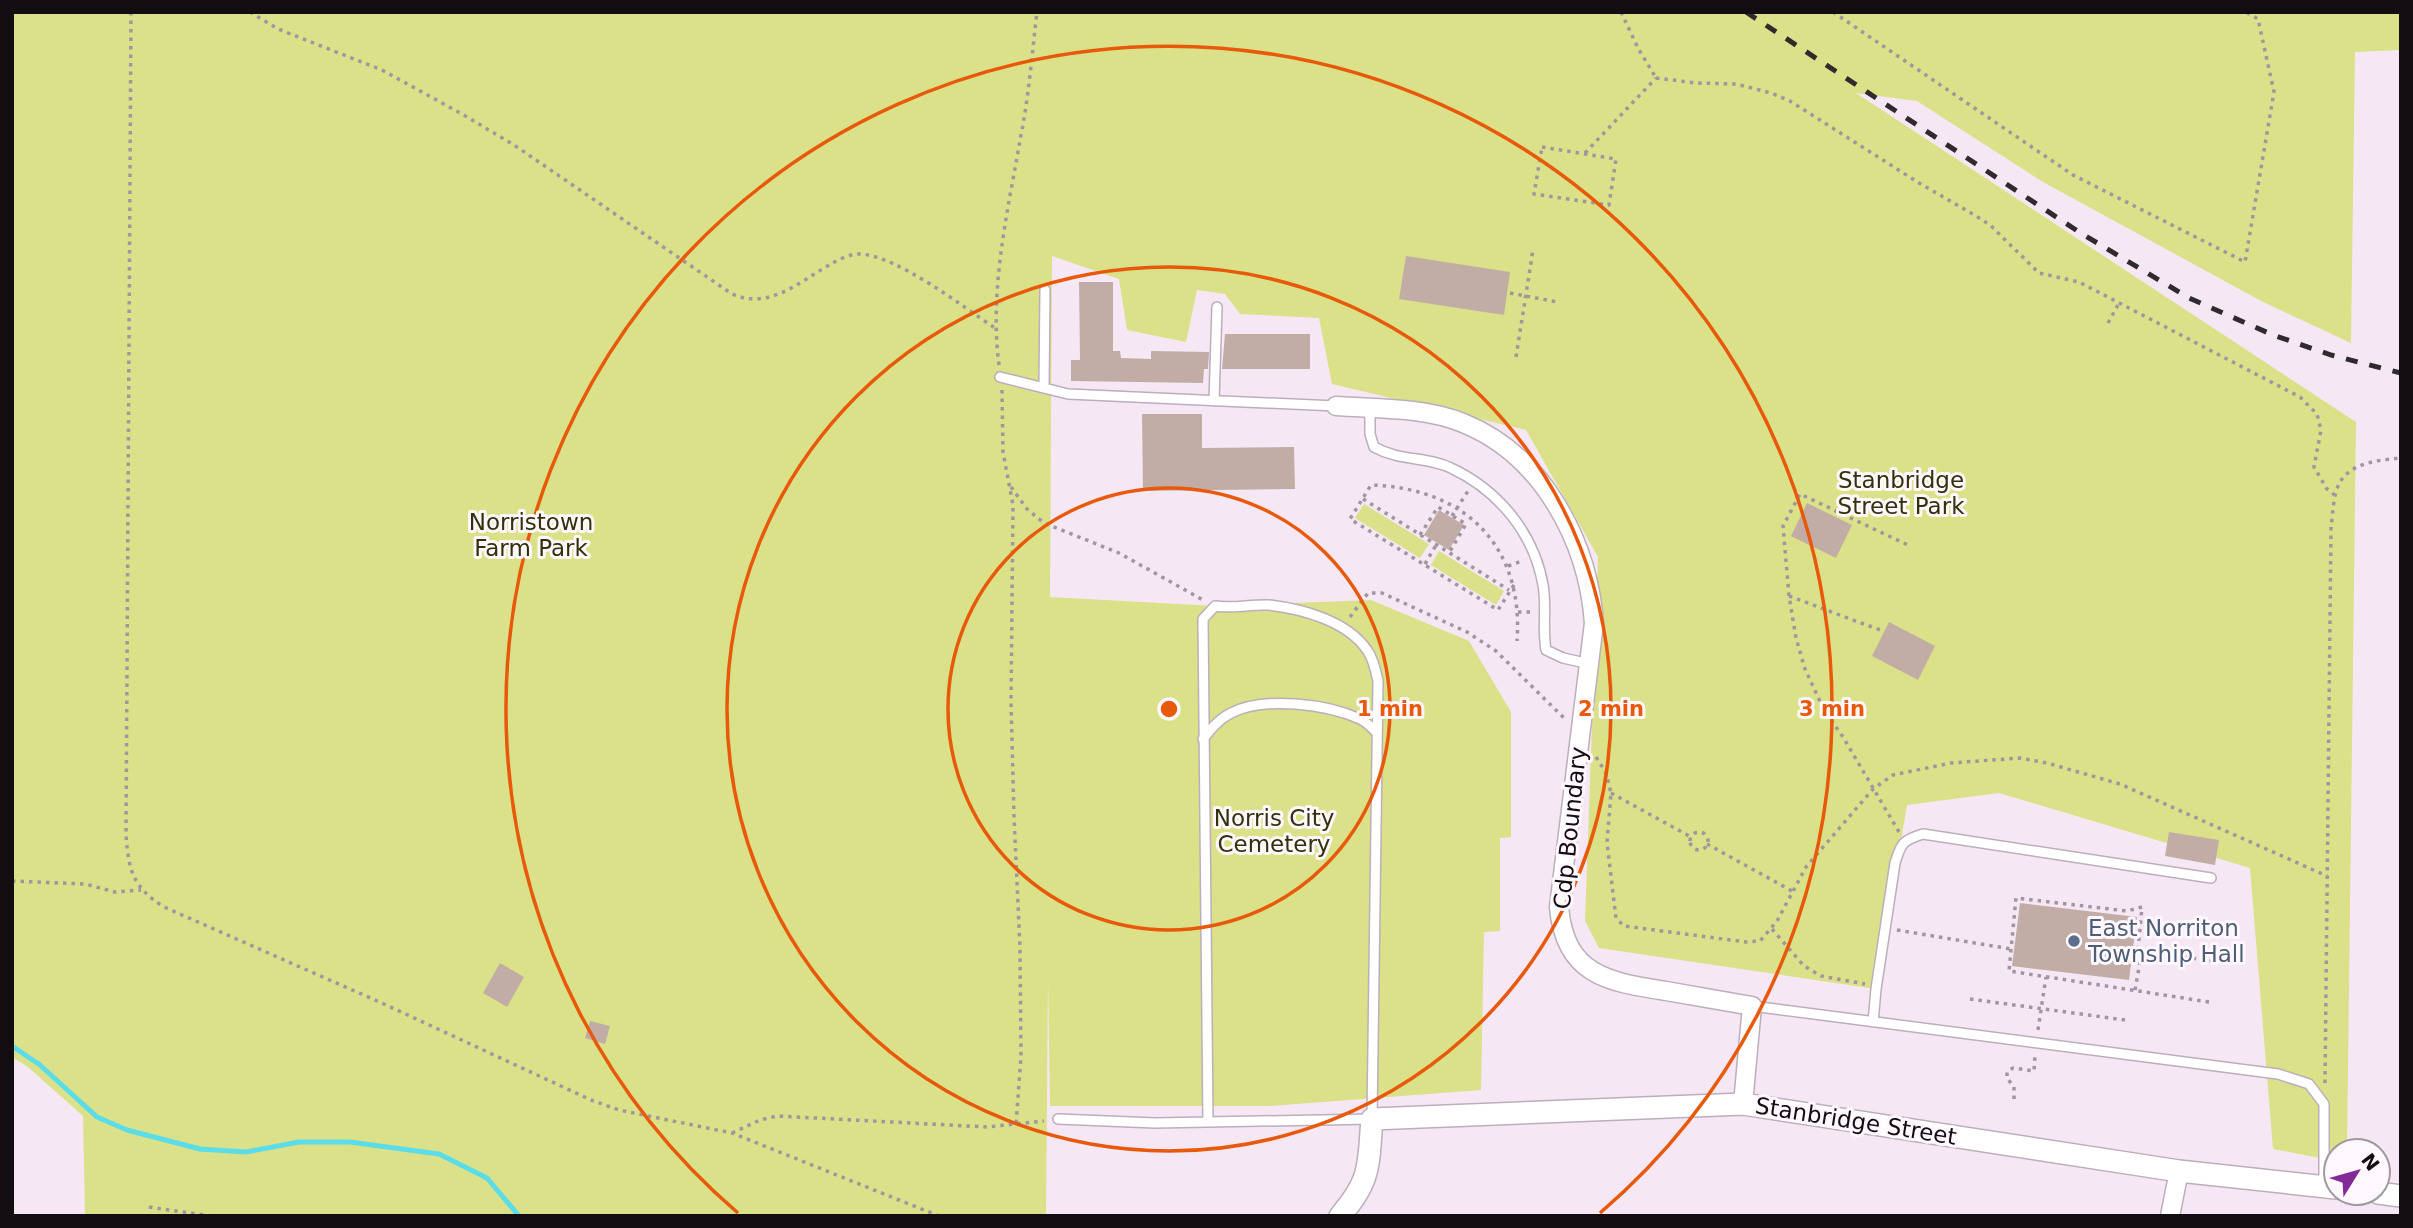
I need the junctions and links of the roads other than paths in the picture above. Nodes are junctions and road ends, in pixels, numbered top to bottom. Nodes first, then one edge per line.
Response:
1 (1045, 289) dead end
2 (1217, 307) dead end
3 (1000, 377) road end
4 (1044, 387) junction
5 (1214, 401) junction
6 (1336, 406) joint
7 (1370, 409) junction
8 (1590, 664) junction
9 (1377, 733) junction
10 (1203, 739) junction
11 (2211, 878) dead end
12 (1752, 1006) junction
13 (1873, 1022) junction
14 (1743, 1104) junction
15 (1058, 1119) road end
16 (1372, 1119) junction
17 (1208, 1122) junction
18 (2326, 1137) edge
19 (2179, 1171) junction
20 (2322, 1187) edge
21 (1340, 1216) edge
22 (2170, 1216) edge

1 - 4 lane
2 - 5 lane
3 - 4 lane
4 - 5 lane
5 - 6 lane
6 - 7 street, Cdp Boundary
7 - 8 lane
7 - 8 street, Cdp Boundary
8 - 12 street, Cdp Boundary
9 - 10 lane
9 - 10 lane
9 - 16 lane
10 - 17 lane
11 - 13 lane
12 - 13 lane
12 - 14 street
13 - 18 lane
14 - 16 street, Stanbridge Street
14 - 19 street, Stanbridge Street
15 - 17 lane
16 - 17 lane
16 - 21 street
19 - 20 street, Stanbridge Street
19 - 22 street

